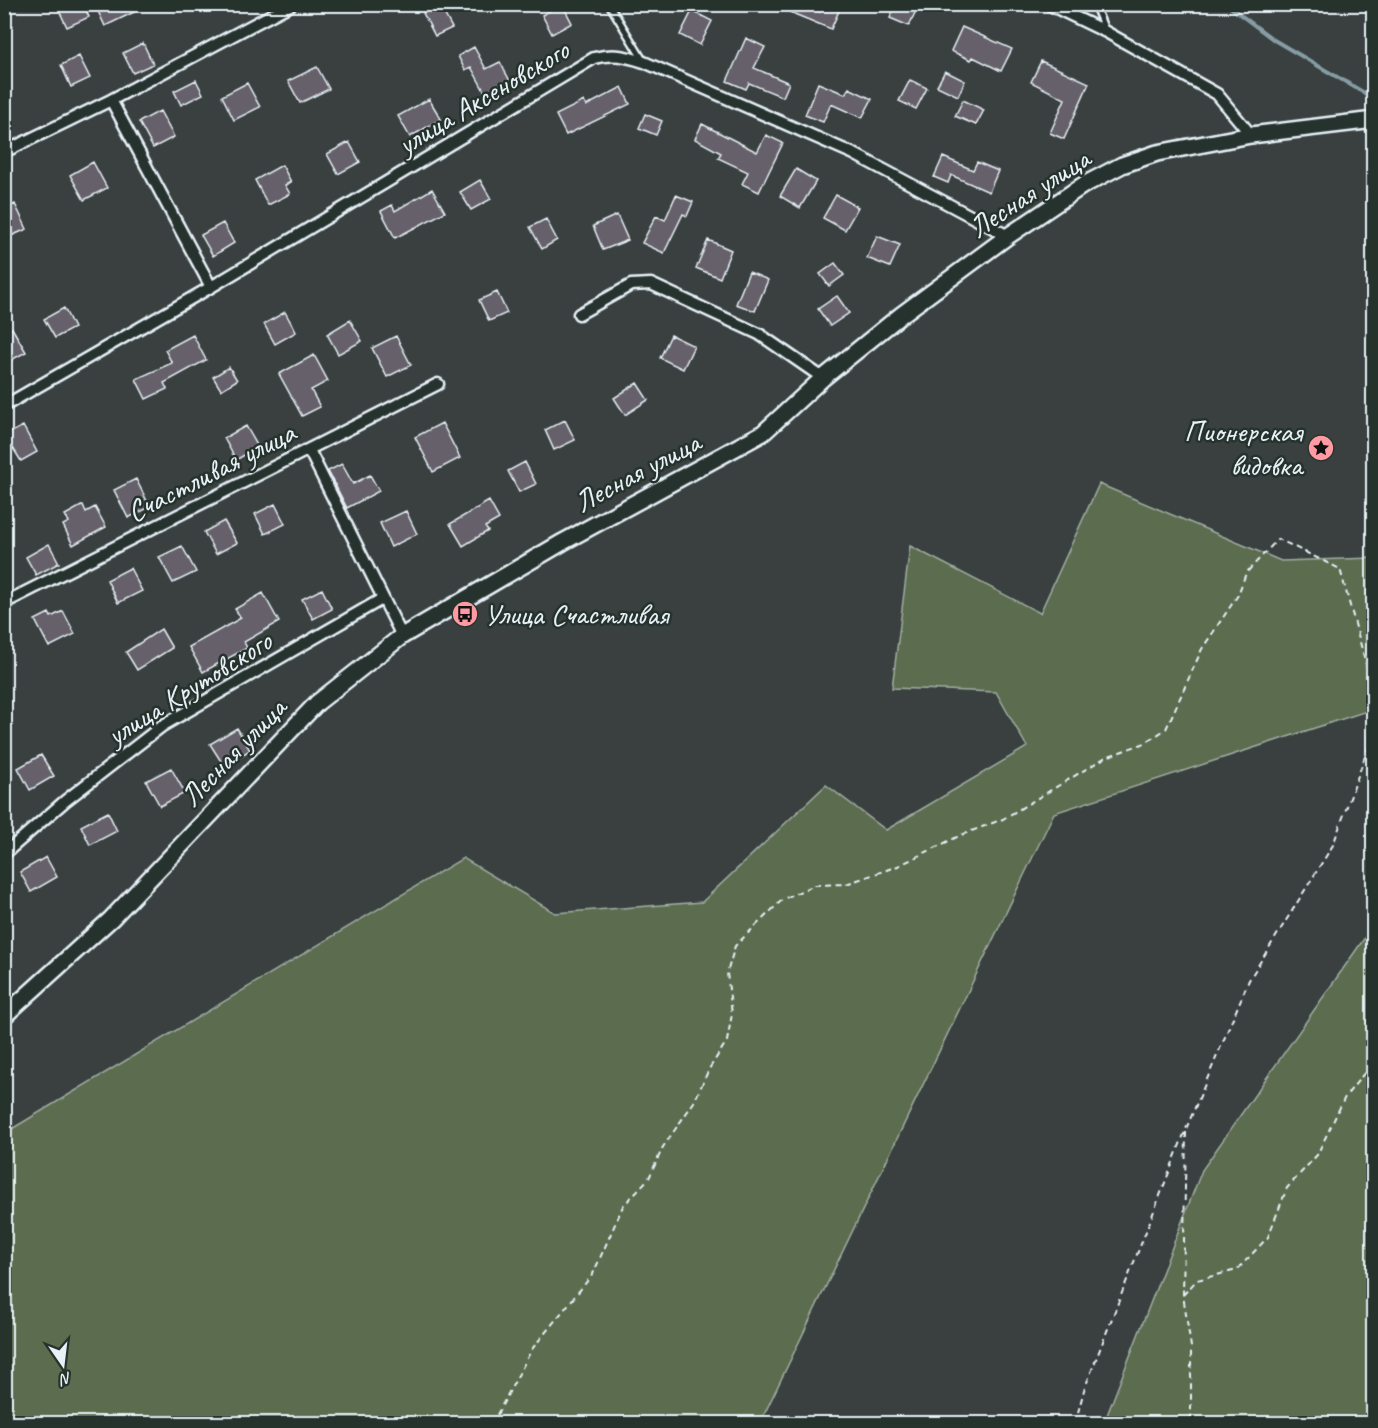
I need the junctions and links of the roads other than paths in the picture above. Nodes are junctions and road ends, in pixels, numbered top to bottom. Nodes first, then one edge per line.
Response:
1 (292, 4) edge
2 (609, 4) edge
3 (1048, 4) edge
4 (1094, 4) edge
5 (1106, 32) junction
6 (644, 62) junction
7 (111, 100) junction
8 (1374, 120) edge
9 (1251, 135) junction
10 (4, 152) edge
11 (1008, 236) junction
12 (211, 287) junction
13 (579, 314) dead end
14 (823, 378) junction
15 (438, 384) dead end
16 (4, 406) edge
17 (309, 450) junction
18 (382, 599) junction
19 (4, 603) edge
20 (402, 636) junction
21 (4, 854) edge
22 (4, 1016) edge

1 - 7 street
2 - 6 lane
3 - 5 street
4 - 5 lane
5 - 9 street
6 - 11 street, улица Аксеновского
6 - 12 street, улица Аксеновского
7 - 10 street
7 - 12 street
8 - 9 main road, Лесная улица
9 - 11 main road, Лесная улица
11 - 14 main road, Лесная улица
12 - 16 street, улица Аксеновского
13 - 14 street
14 - 20 main road, Лесная улица
15 - 17 street, Счастливая улица
17 - 18 street
17 - 19 street, Счастливая улица
18 - 20 street
18 - 21 street, улица Крутовского
20 - 22 main road, Лесная улица

